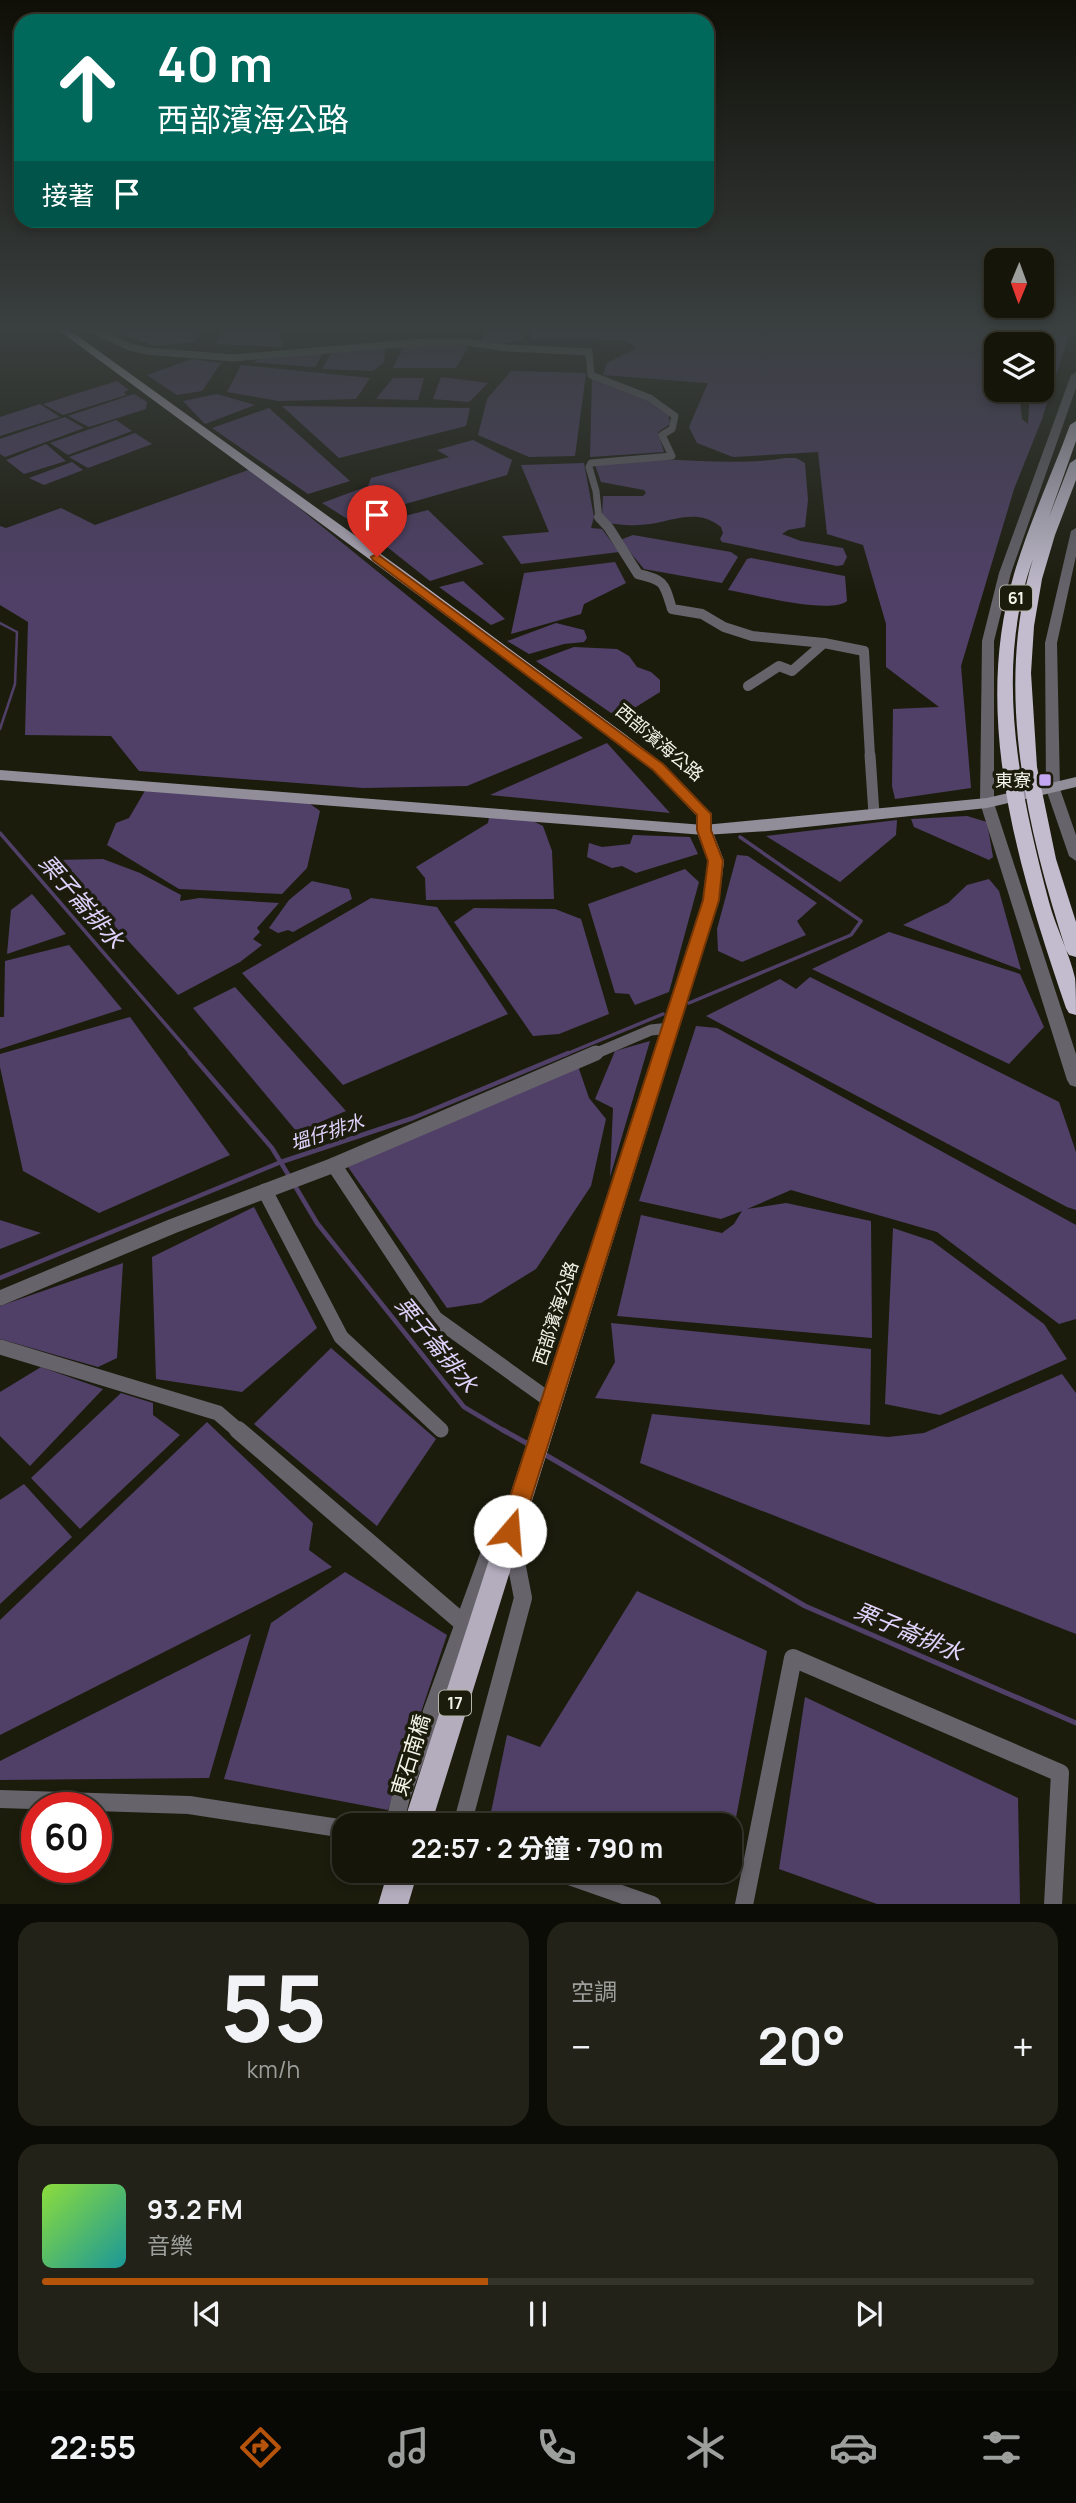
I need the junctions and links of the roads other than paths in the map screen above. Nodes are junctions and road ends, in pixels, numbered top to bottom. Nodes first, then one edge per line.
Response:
1 (183, 418) edge
2 (674, 418) edge
3 (1060, 418) edge
4 (1076, 425) edge
5 (1076, 463) edge
6 (1076, 531) edge
7 (824, 643) junction
8 (748, 686) dead end
9 (0, 775) edge
10 (1012, 780) joint
11 (1076, 782) edge
12 (1053, 789) junction
13 (987, 803) junction
14 (874, 814) junction
15 (1027, 817) junction
16 (704, 830) junction
17 (1076, 856) edge
18 (1076, 950) edge
19 (1076, 1008) edge
20 (670, 1028) junction
21 (1076, 1080) edge
22 (334, 1165) junction
23 (265, 1191) junction
24 (0, 1298) edge
25 (0, 1347) edge
26 (552, 1402) junction
27 (441, 1430) dead end
28 (513, 1521) junction
29 (464, 1625) junction
30 (0, 1799) edge
31 (397, 1813) edge
32 (421, 1813) edge
33 (465, 1813) edge
34 (332, 1827) edge
35 (399, 1883) edge
36 (589, 1883) edge
37 (393, 1904) edge
38 (649, 1904) edge
39 (744, 1904) edge
40 (1053, 1904) edge

1 - 16 main road, 西部濱海公路 / 17
2 - 7 street
3 - 13 street
4 - 10 highway, 61
5 - 15 highway, 61
6 - 12 street
7 - 8 street
7 - 14 street
9 - 16 main road
10 - 15 highway, 61
11 - 12 main road
12 - 13 main road
12 - 17 street
13 - 14 main road
13 - 21 street
14 - 16 main road
15 - 18 highway, 61
15 - 19 highway, 61
16 - 20 main road, 西部濱海公路 / 17
20 - 22 street
20 - 26 main road, 西部濱海公路 / 17
22 - 23 street
22 - 26 street
23 - 24 street
23 - 27 street
25 - 29 street
26 - 28 main road, 西部濱海公路 / 17
28 - 29 street
28 - 32 main road, 東石南橋 / 17
28 - 33 street
29 - 31 street
30 - 34 street
35 - 37 main road
36 - 38 street
39 - 40 street

